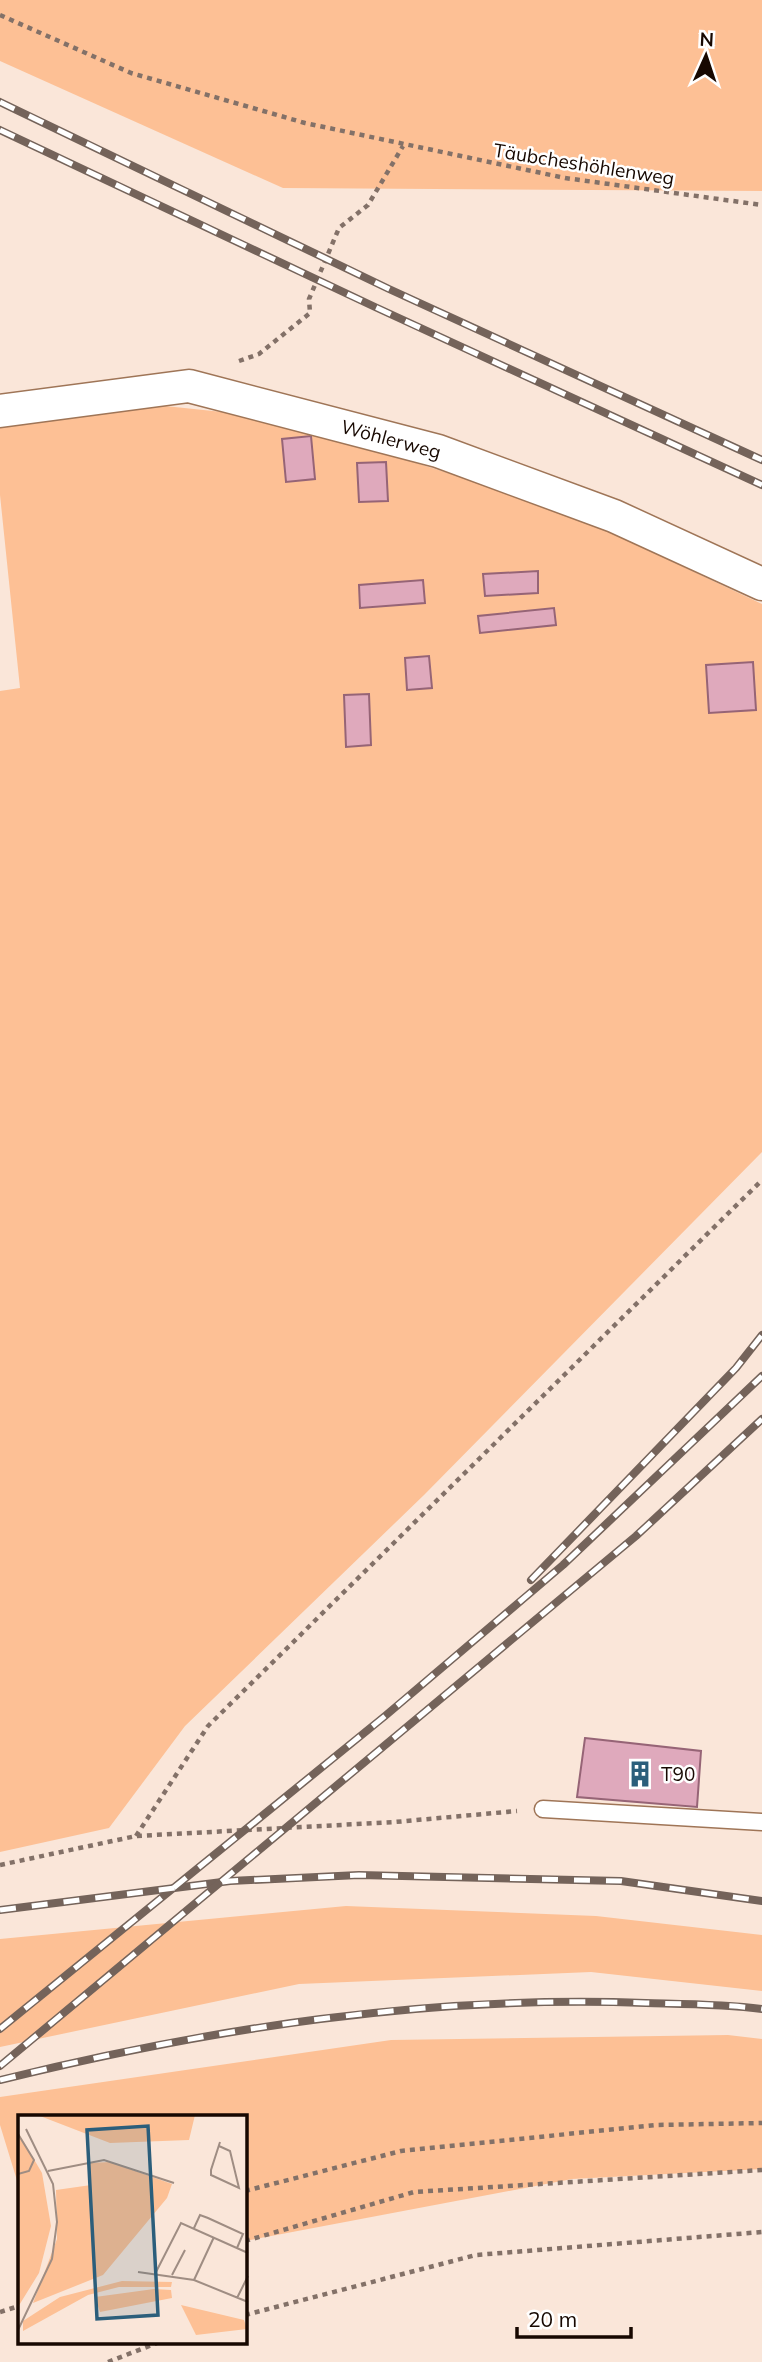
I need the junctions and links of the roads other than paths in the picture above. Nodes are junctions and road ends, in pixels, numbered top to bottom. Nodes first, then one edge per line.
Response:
1 (0, 411) edge
2 (762, 584) edge
3 (543, 1809) road end
4 (762, 1822) edge

1 - 2 street, Wöhlerweg
3 - 4 lane

